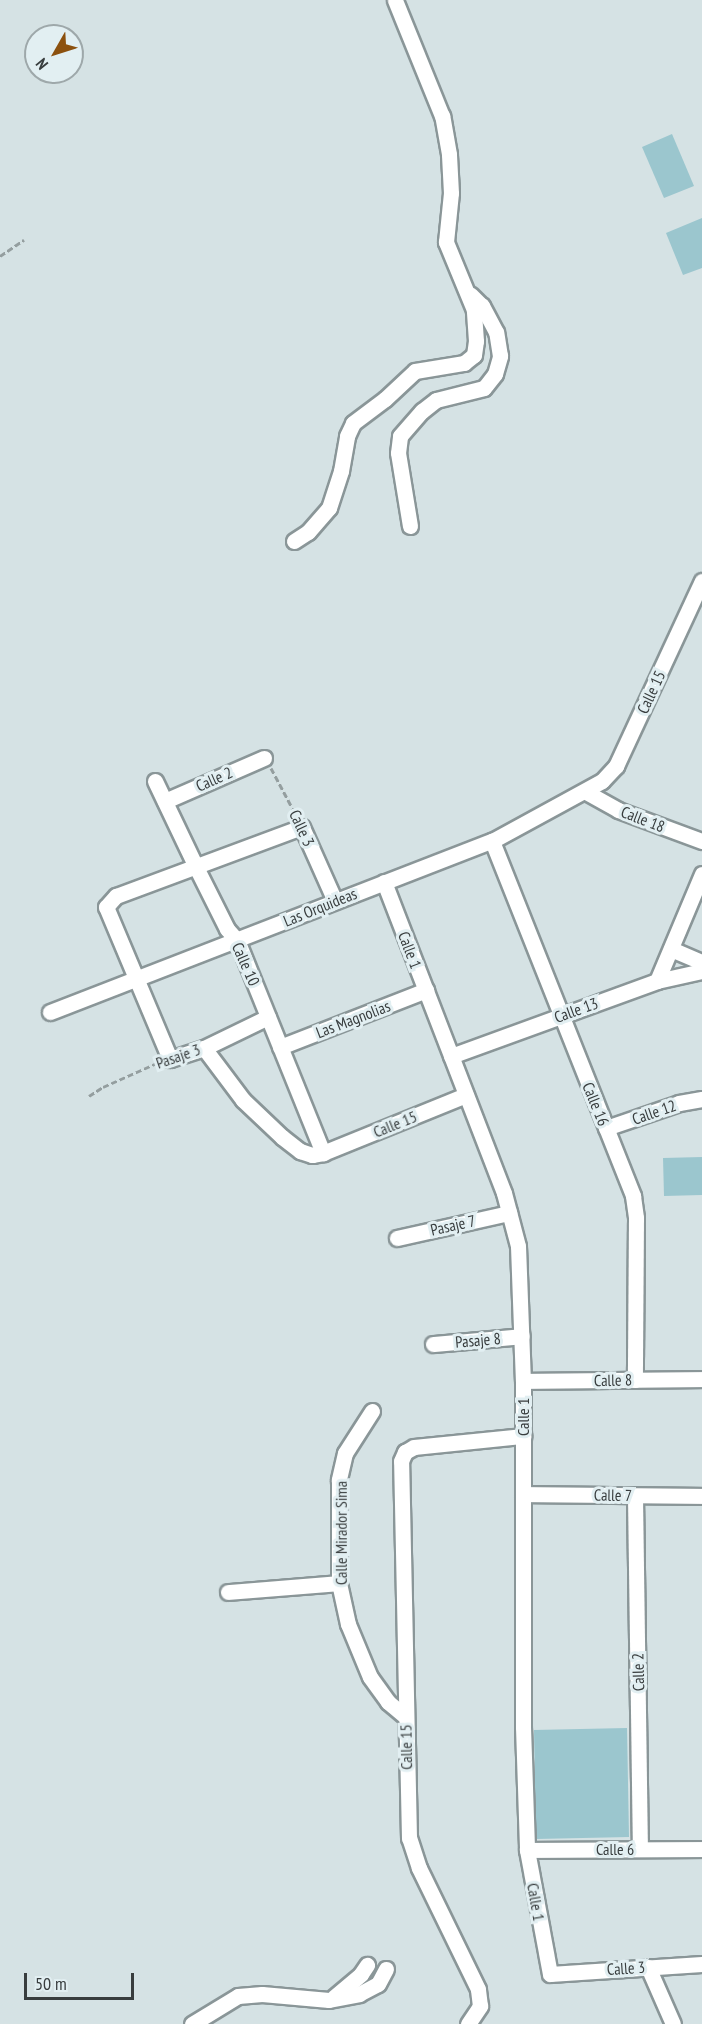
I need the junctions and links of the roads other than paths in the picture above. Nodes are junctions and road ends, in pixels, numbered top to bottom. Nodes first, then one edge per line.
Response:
1 (395, 0) edge
2 (465, 289) junction
3 (410, 526) dead end
4 (294, 541) dead end
5 (702, 581) edge
6 (264, 758) road end
7 (156, 781) dead end
8 (586, 792) junction
9 (165, 801) junction
10 (492, 841) junction
11 (702, 841) edge
12 (196, 867) junction
13 (702, 874) edge
14 (384, 882) junction
15 (335, 901) junction
16 (237, 940) junction
17 (671, 949) junction
18 (702, 962) edge
19 (702, 971) edge
20 (138, 977) junction
21 (657, 981) junction
22 (426, 990) junction
23 (50, 1012) dead end
24 (561, 1015) junction
25 (268, 1017) junction
26 (280, 1047) junction
27 (204, 1048) junction
28 (451, 1056) junction
29 (466, 1095) junction
30 (702, 1099) edge
31 (606, 1128) junction
32 (323, 1153) junction
33 (509, 1213) junction
34 (397, 1238) dead end
35 (522, 1336) junction
36 (433, 1344) dead end
37 (702, 1379) edge
38 (634, 1380) junction
39 (524, 1381) junction
40 (372, 1411) dead end
41 (524, 1436) junction
42 (523, 1494) junction
43 (635, 1496) junction
44 (702, 1496) edge
45 (339, 1583) junction
46 (228, 1592) dead end
47 (406, 1717) junction
48 (640, 1849) junction
49 (527, 1850) junction
50 (702, 1850) edge
51 (702, 1964) edge
52 (367, 1965) dead end
53 (648, 1967) junction
54 (386, 1970) dead end
55 (550, 1974) joint
56 (329, 2000) junction
57 (192, 2024) edge
58 (468, 2024) edge
59 (673, 2024) edge

1 - 2 street
2 - 3 street
2 - 4 street
5 - 8 street, Calle 15
6 - 9 street, Calle 2
7 - 9 street, Calle 10
8 - 10 street, Las Orquideas
8 - 11 street, Calle 18
9 - 12 street, Calle 10
10 - 14 street, Las Orquideas
10 - 24 street, Calle 16
12 - 15 street, Calle 3
12 - 16 street, Calle 10
12 - 20 street
13 - 17 street
14 - 15 street, Las Orquideas
14 - 22 street, Calle 1
15 - 16 street, Las Orquideas
16 - 20 street, Las Orquideas
16 - 25 street, Calle 10
17 - 18 street
17 - 21 street
19 - 21 street, Calle 13
20 - 23 street, Las Orquideas
20 - 27 street, Pasaje 3
21 - 24 street, Calle 13
22 - 26 street, Las Magnolias
22 - 28 street, Calle 1
24 - 28 street, Calle 13
24 - 31 street, Calle 16
25 - 26 street, Calle 10
25 - 27 street, Pasaje 3
26 - 32 street, Calle 10
27 - 32 street
28 - 29 street, Calle 1
29 - 32 street, Calle 15
29 - 33 street, Calle 1
30 - 31 street, Calle 12
31 - 38 street, Calle 16
33 - 34 street, Pasaje 7
33 - 35 street, Calle 1
35 - 36 street, Pasaje 8
35 - 39 street, Calle 1
37 - 38 street, Calle 8
38 - 39 street, Calle 8
39 - 41 street, Calle 1
40 - 45 street, Calle Mirador Sima
41 - 42 street, Calle 1
41 - 47 street, Calle 15
42 - 43 street, Calle 7
42 - 49 street, Calle 1
43 - 44 street, Calle 7
43 - 48 street, Calle 2
45 - 46 street
45 - 47 street, Calle Mirador Sima
47 - 58 street, Calle 15
48 - 49 street, Calle 6
48 - 50 street, Calle 6
49 - 55 street, Calle 1
51 - 53 street, Calle 3
52 - 56 street
53 - 55 street, Calle 3
53 - 59 street
54 - 56 street
56 - 57 street

